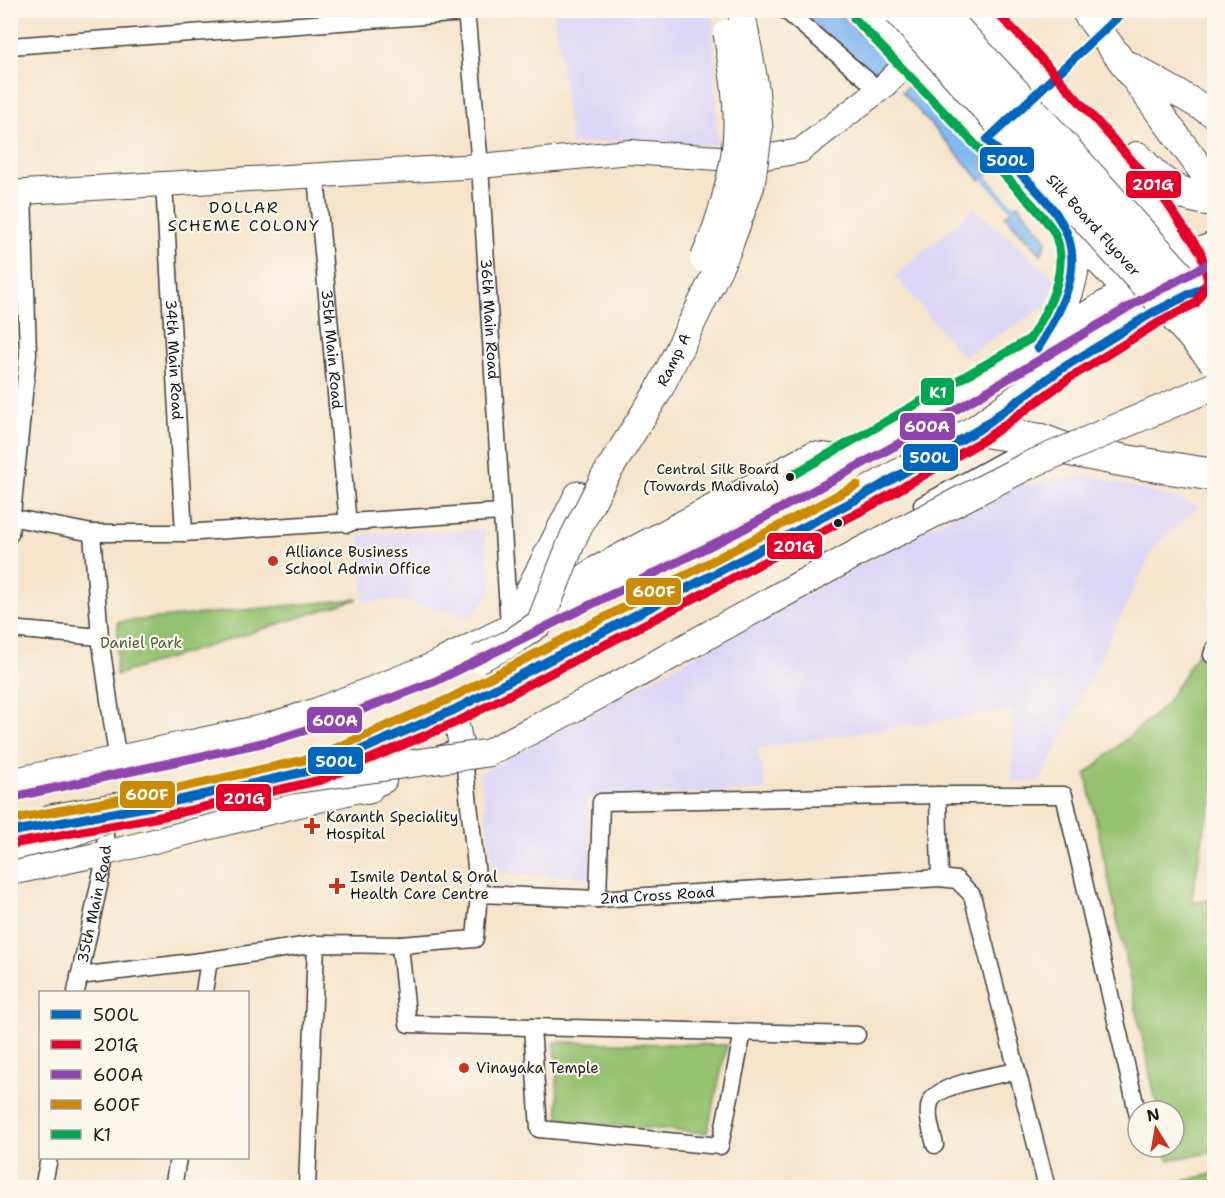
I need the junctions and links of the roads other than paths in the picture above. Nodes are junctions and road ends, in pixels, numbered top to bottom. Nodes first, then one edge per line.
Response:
1 (725, 10) edge
2 (741, 10) edge
3 (785, 10) edge
4 (862, 10) edge
5 (899, 10) edge
6 (937, 10) edge
7 (977, 10) edge
8 (1008, 10) edge
9 (1084, 10) edge
10 (466, 12) edge
11 (10, 37) edge
12 (11, 46) edge
13 (1120, 60) junction
14 (894, 77) junction
15 (1055, 78) junction
16 (1215, 114) edge
17 (987, 140) junction
18 (480, 166) junction
19 (316, 176) junction
20 (164, 184) junction
21 (1215, 187) edge
22 (17, 194) edge
23 (1041, 196) junction
24 (1215, 200) edge
25 (1202, 254) edge
26 (1206, 295) edge
27 (1141, 302) junction
28 (1215, 315) edge
29 (1038, 348) junction
30 (1215, 359) edge
31 (1215, 373) edge
32 (1215, 387) edge
33 (978, 430) junction
34 (1041, 440) junction
35 (1215, 475) edge
36 (501, 512) junction
37 (11, 523) edge
38 (348, 524) junction
39 (92, 533) junction
40 (184, 533) junction
41 (10, 629) edge
42 (509, 630) junction
43 (100, 637) junction
44 (454, 710) junction
45 (386, 740) junction
46 (462, 750) junction
47 (118, 763) junction
48 (10, 784) edge
49 (367, 788) junction
50 (10, 793) edge
51 (938, 795) junction
52 (168, 797) junction
53 (104, 814) junction
54 (10, 825) edge
55 (10, 832) edge
56 (10, 847) edge
57 (106, 853) junction
58 (10, 873) edge
59 (940, 878) junction
60 (479, 894) junction
61 (598, 899) junction
62 (316, 944) junction
63 (400, 945) junction
64 (209, 960) junction
65 (78, 984) edge
66 (204, 991) edge
67 (532, 1027) junction
68 (743, 1032) junction
69 (857, 1035) dead end
70 (1017, 1071) junction
71 (1134, 1099) edge
72 (935, 1145) dead end
73 (49, 1159) edge
74 (178, 1159) edge
75 (44, 1188) edge
76 (173, 1188) edge
77 (307, 1188) edge
78 (1047, 1188) edge

1 - 42 main road, bridge
2 - 50 main road, Ramp A, bridge
3 - 14 street
4 - 14 highway
5 - 30 highway, Silk Board Flyover, bridge
6 - 28 highway, Silk Board Flyover, bridge
7 - 15 highway
8 - 15 highway
9 - 13 main road
10 - 12 street
10 - 18 street, 36th Main Road
11 - 12 street
13 - 16 main road
13 - 21 main road
14 - 17 highway
14 - 18 street
15 - 17 highway
15 - 24 highway
15 - 25 highway
17 - 23 highway
18 - 19 street
18 - 36 street, 36th Main Road
19 - 20 street
19 - 38 street, 35th Main Road
20 - 22 street
20 - 40 street, 34th Main Road
22 - 37 street
23 - 27 highway
23 - 29 highway
25 - 26 highway
25 - 27 highway
26 - 27 highway
26 - 31 highway
27 - 29 highway
27 - 33 highway
29 - 42 highway
32 - 52 main road, bridge
33 - 34 highway
33 - 44 highway
34 - 35 highway
34 - 46 street
36 - 38 street
36 - 42 street, 36th Main Road
37 - 39 street
38 - 40 street
39 - 40 street
39 - 43 street
41 - 43 street
42 - 47 highway
43 - 47 street
44 - 45 highway
44 - 46 street
45 - 49 highway
45 - 53 highway
46 - 49 street
46 - 60 street
47 - 48 highway
49 - 57 street
51 - 59 street
51 - 61 street
51 - 71 street
52 - 54 main road, bridge
52 - 56 main road, bridge
53 - 55 highway
53 - 57 street, 35th Main Road
57 - 58 street
57 - 65 street, 35th Main Road
59 - 61 street, 2nd Cross Road
59 - 70 street, 2nd Cross Road
60 - 61 street, 2nd Cross Road
60 - 63 street
62 - 63 street
62 - 64 street
62 - 77 street
63 - 67 street
64 - 65 street
64 - 66 street
67 - 68 street
67 - 68 street
68 - 69 street
70 - 72 street
70 - 78 street, 2nd Cross Road
73 - 75 street
74 - 76 street

